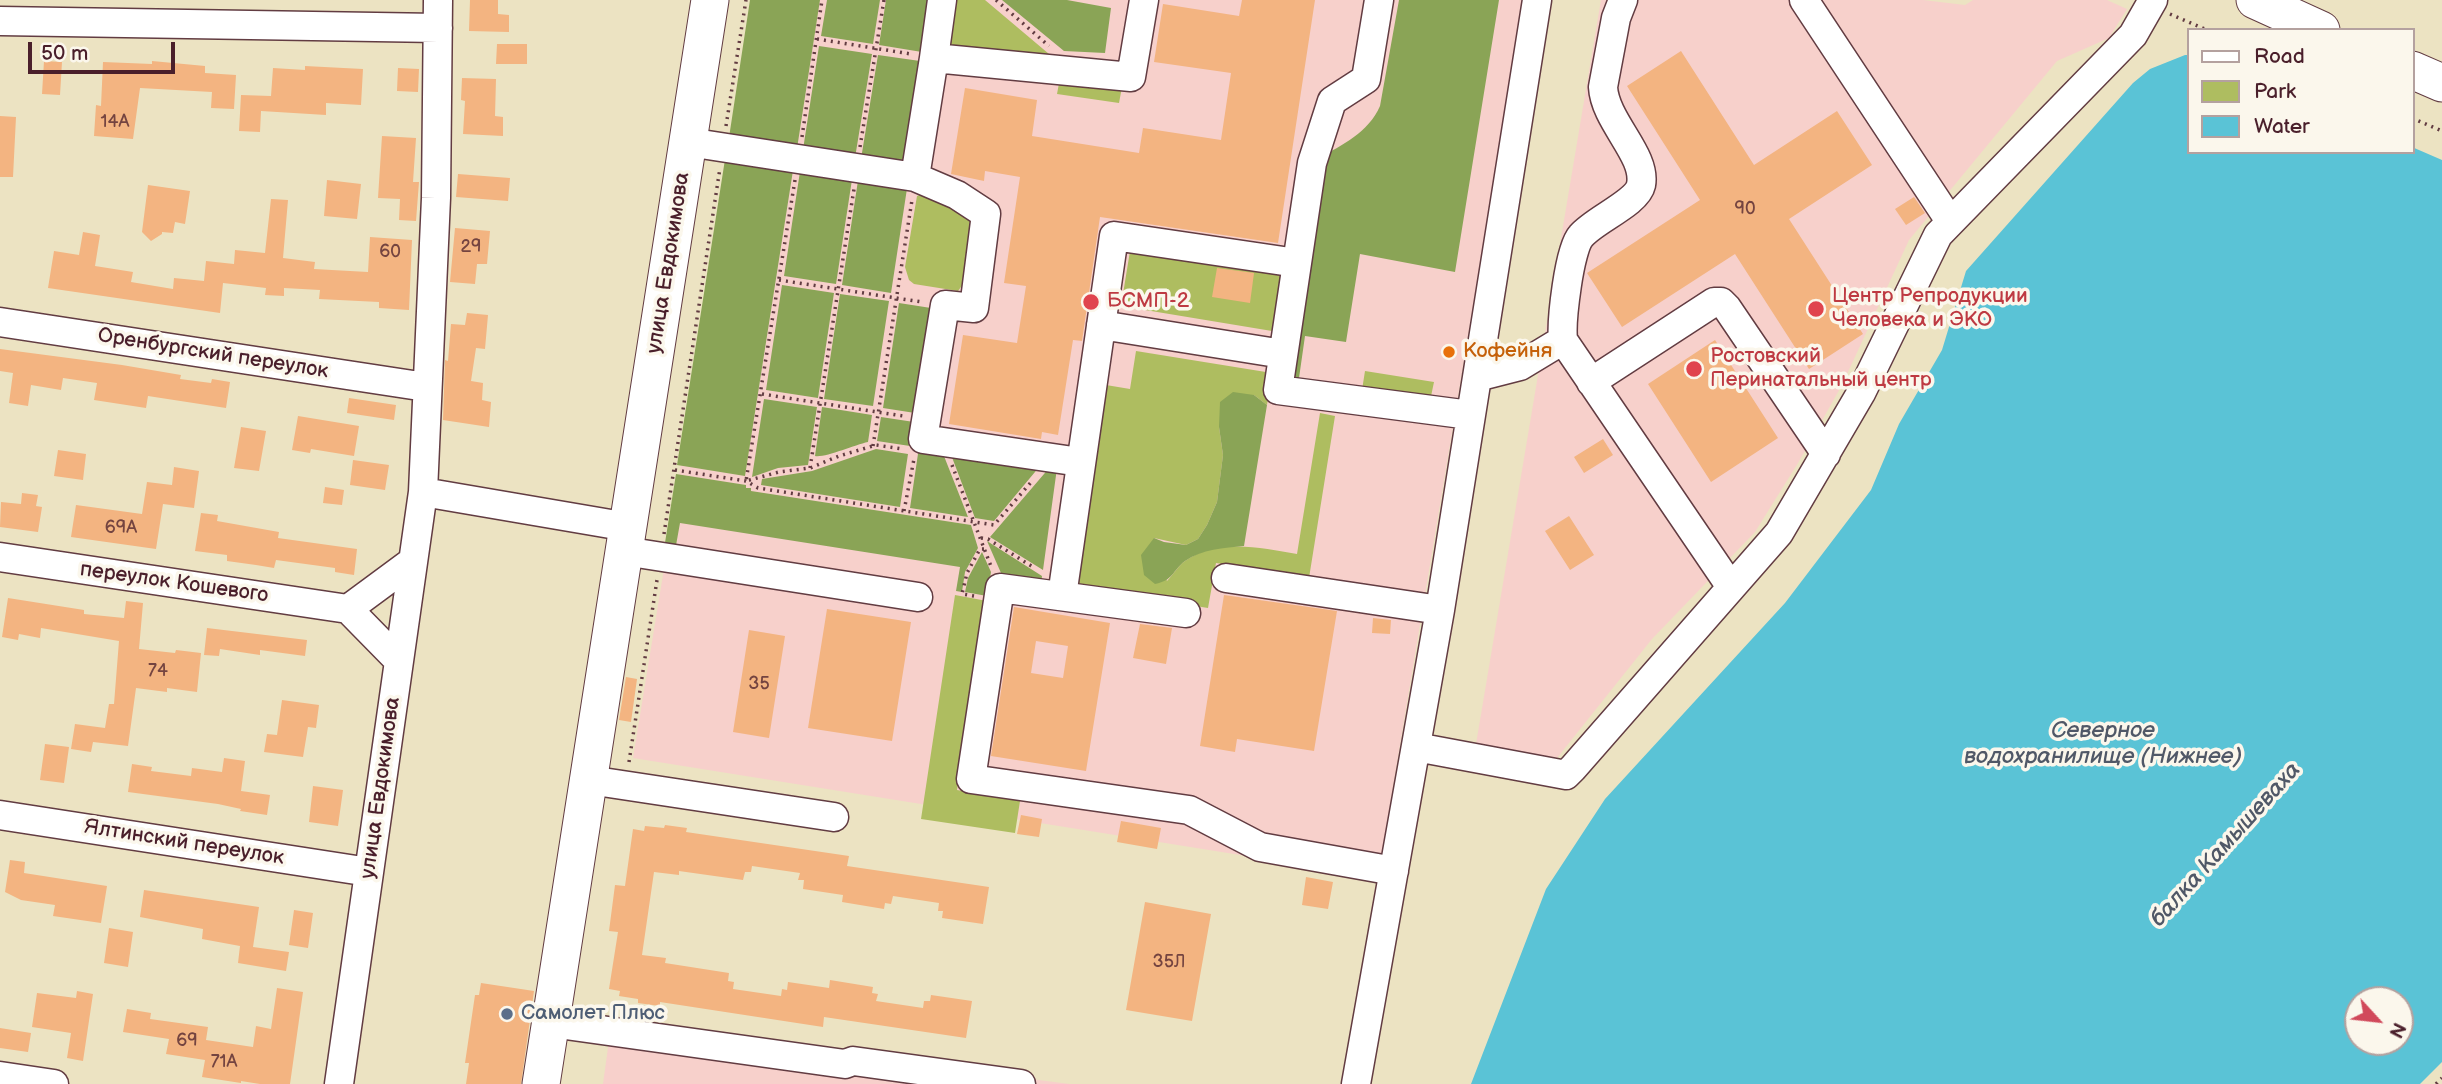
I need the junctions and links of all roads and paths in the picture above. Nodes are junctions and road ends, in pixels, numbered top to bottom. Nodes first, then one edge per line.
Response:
1 (438, 0) edge
2 (710, 0) edge
3 (746, 0) edge
4 (822, 0) edge
5 (884, 0) edge
6 (942, 0) edge
7 (996, 0) edge
8 (1144, 0) edge
9 (1380, 0) edge
10 (1537, 0) edge
11 (1623, 0) edge
12 (1804, 0) edge
13 (2152, 0) edge
14 (2277, 5) edge
15 (0, 21) edge
16 (438, 28) junction
17 (2317, 28) edge
18 (817, 39) junction
19 (876, 49) junction
20 (934, 58) junction
21 (2414, 71) edge
22 (1080, 72) junction
23 (2442, 83) edge
24 (2414, 119) edge
25 (2442, 131) edge
26 (706, 145) junction
27 (798, 159) junction
28 (857, 169) junction
29 (915, 177) junction
30 (1950, 221) junction
31 (1297, 263) junction
32 (779, 280) junction
33 (838, 289) junction
34 (898, 298) junction
35 (945, 305) junction
36 (0, 322) edge
37 (1101, 325) junction
38 (1563, 340) junction
39 (1283, 354) junction
40 (1477, 377) junction
41 (1591, 382) junction
42 (426, 387) junction
43 (761, 394) junction
44 (820, 402) junction
45 (878, 412) junction
46 (1470, 415) junction
47 (928, 438) junction
48 (873, 446) junction
49 (1826, 454) junction
50 (1046, 458) junction
51 (1080, 462) junction
52 (810, 468) junction
53 (674, 470) junction
54 (747, 481) junction
55 (423, 492) junction
56 (904, 511) junction
57 (975, 523) junction
58 (981, 538) junction
59 (626, 539) junction
60 (985, 549) junction
61 (661, 556) junction
62 (0, 557) edge
63 (413, 561) junction
64 (1226, 578) dead end
65 (1731, 587) junction
66 (1000, 588) junction
67 (1062, 591) junction
68 (962, 594) dead end
69 (918, 597) dead end
70 (348, 609) junction
71 (1440, 610) junction
72 (1186, 614) dead end
73 (399, 661) junction
74 (1416, 747) junction
75 (589, 780) junction
76 (626, 784) junction
77 (0, 815) edge
78 (834, 817) dead end
79 (369, 872) junction
80 (1394, 872) junction
81 (551, 1023) junction
82 (844, 1074) edge
83 (0, 1076) edge
84 (2442, 1078) edge
85 (54, 1084) edge
86 (339, 1084) edge
87 (541, 1084) edge
88 (1021, 1084) edge
89 (1356, 1084) edge
90 (2436, 1084) edge

1 - 16 street, улица Евдокимова
2 - 26 main road, улица Евдокимова
3 - 26 path
4 - 18 path
5 - 19 path
6 - 20 street
7 - 22 path
8 - 22 street
9 - 31 street
10 - 40 street
11 - 38 street
12 - 30 street
13 - 30 street
14 - 17 main road
15 - 16 street
16 - 42 street, улица Евдокимова
18 - 19 path
18 - 27 path
19 - 20 path
19 - 28 path
20 - 22 street
20 - 29 street
21 - 23 main road
24 - 25 path
26 - 27 street
26 - 53 path
26 - 59 main road, улица Евдокимова
27 - 28 street
27 - 32 path
28 - 29 street
28 - 33 path
29 - 34 path
29 - 35 street
30 - 49 street
31 - 37 street
31 - 39 street
32 - 33 path
32 - 43 path
33 - 34 path
33 - 44 path
34 - 35 path
34 - 45 path
35 - 47 street
36 - 42 street, Оренбургский переулок
37 - 39 street
37 - 51 street
38 - 40 street
38 - 41 street
39 - 46 street
40 - 46 street
41 - 49 street
41 - 65 street
42 - 55 street, улица Евдокимова
43 - 44 path
43 - 54 path
44 - 45 path
44 - 52 path
45 - 47 path
45 - 48 path
46 - 71 street
47 - 48 path
47 - 50 street
47 - 56 path
47 - 57 path
48 - 52 path
49 - 65 street
50 - 51 street
50 - 57 path
51 - 67 street
52 - 54 path
53 - 54 path
53 - 61 path
54 - 56 path
55 - 59 street
55 - 63 street, улица Евдокимова
56 - 57 path
57 - 58 path
58 - 60 path
58 - 67 path
59 - 61 street
59 - 75 main road, улица Евдокимова
60 - 66 path
60 - 68 path
61 - 69 street
61 - 76 path
62 - 70 street, переулок Кошевого
63 - 70 street
63 - 73 street, улица Евдокимова
64 - 71 street
65 - 74 street
66 - 67 street
66 - 80 street
67 - 72 street
70 - 73 street
71 - 74 street
73 - 79 street, улица Евдокимова
74 - 80 street
75 - 76 street
75 - 81 main road, улица Евдокимова
76 - 78 street
77 - 79 street, Ялтинский переулок
79 - 86 street, улица Евдокимова
80 - 89 street
81 - 82 street
81 - 87 main road, улица Евдокимова
82 - 88 street
83 - 85 street
84 - 90 path

